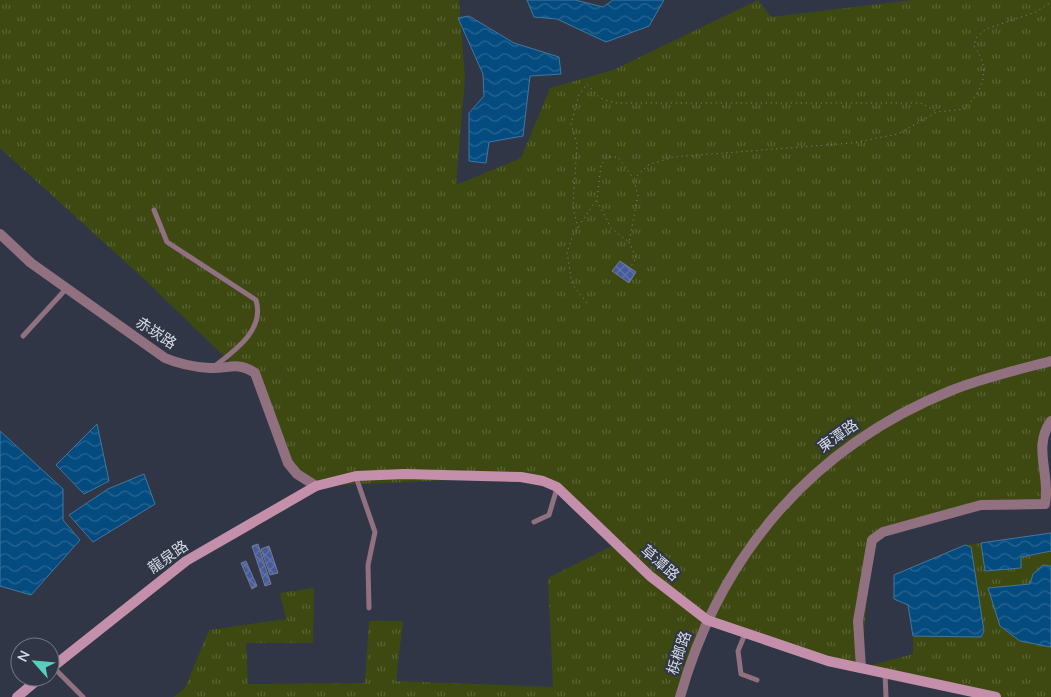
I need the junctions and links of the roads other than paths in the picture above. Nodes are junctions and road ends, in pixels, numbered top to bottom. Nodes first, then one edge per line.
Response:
1 (154, 210) dead end
2 (0, 234) edge
3 (66, 289) junction
4 (23, 336) dead end
5 (1051, 361) edge
6 (212, 368) junction
7 (1051, 421) edge
8 (356, 476) junction
9 (316, 486) junction
10 (557, 487) junction
11 (534, 522) dead end
12 (368, 608) dead end
13 (707, 620) junction
14 (745, 634) junction
15 (60, 661) edge
16 (861, 668) junction
17 (884, 673) junction
18 (60, 676) edge
19 (757, 680) dead end
20 (29, 687) edge
21 (17, 697) edge
22 (83, 697) edge
23 (680, 697) edge
24 (886, 697) edge
25 (996, 697) edge

1 - 6 lane
2 - 3 street, 赤崁路
3 - 4 lane
3 - 6 street, 赤崁路
5 - 13 street, 東潭路
6 - 9 street, 赤崁路
7 - 16 street
8 - 9 street, 草潭路
8 - 10 street, 草潭路
8 - 12 lane
9 - 15 street, 龍泉路
10 - 11 lane
10 - 13 street, 草潭路
13 - 14 street, 草潭路
13 - 23 street, 梹榔路
14 - 16 street, 草潭路
14 - 19 lane
16 - 17 street, 草潭路
17 - 24 lane
17 - 25 street, 草潭路
18 - 22 lane
20 - 21 street

